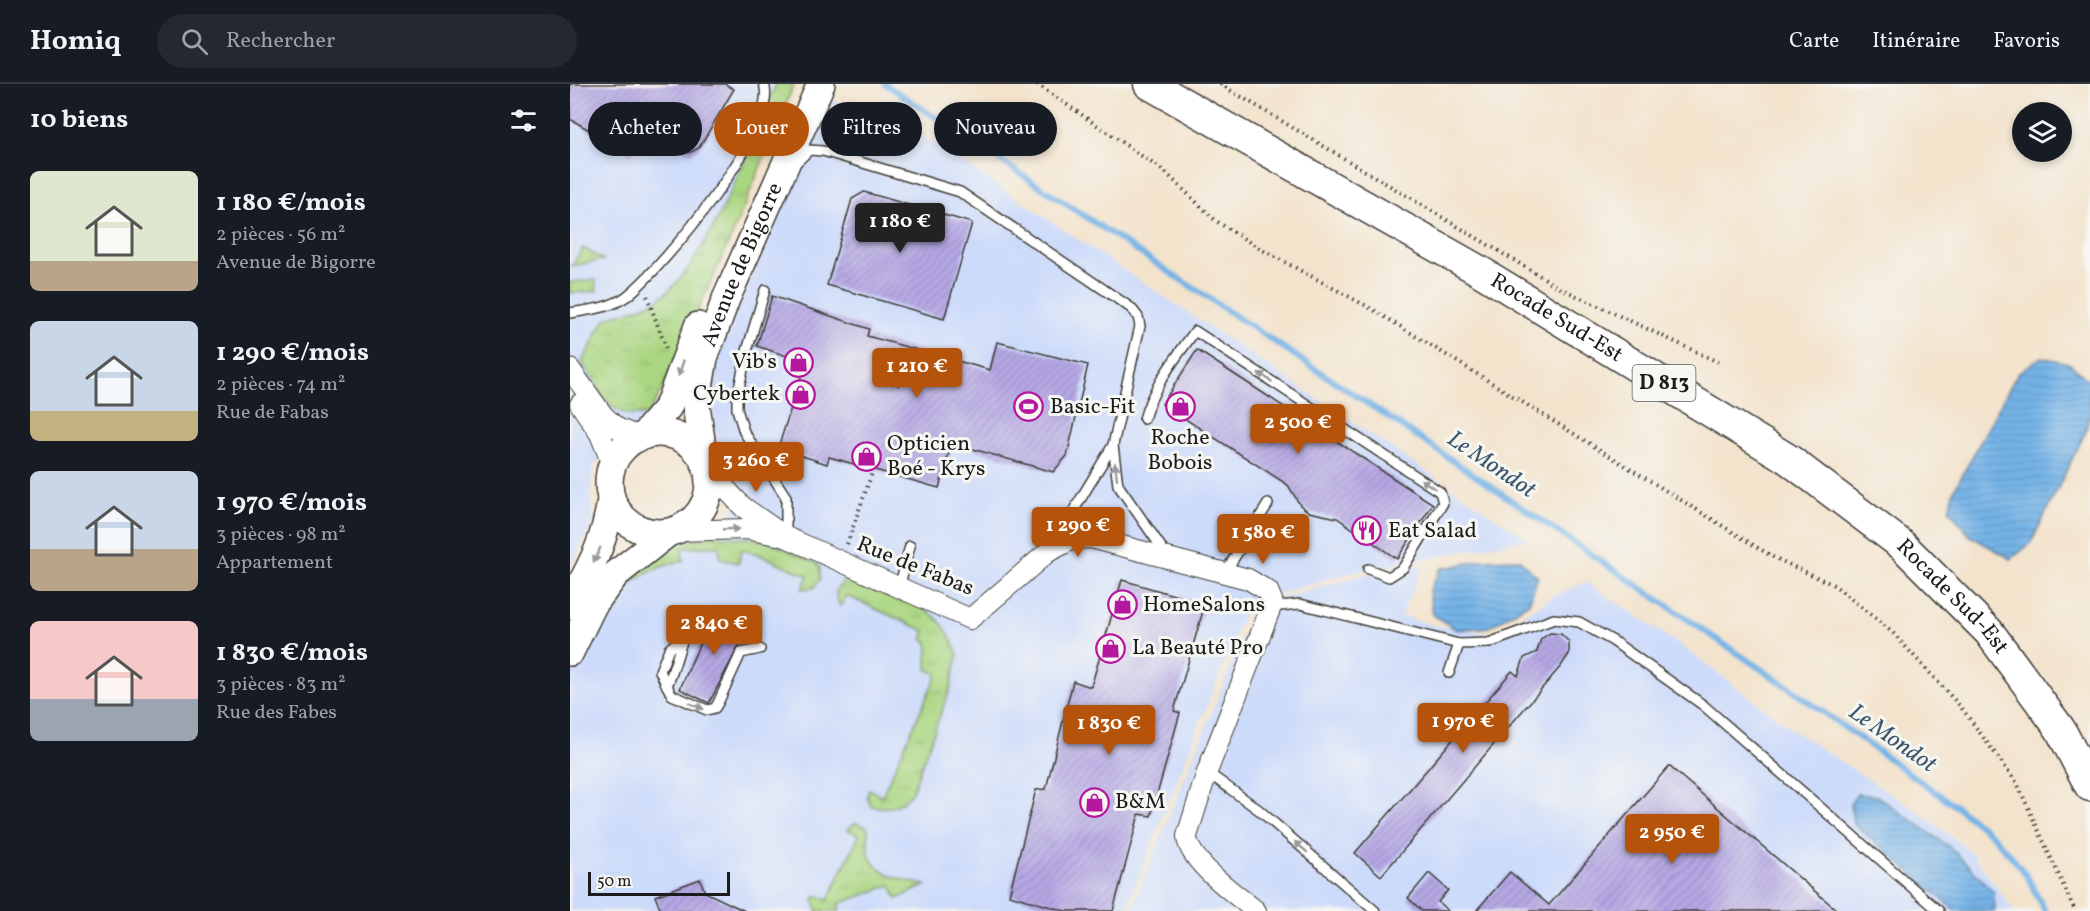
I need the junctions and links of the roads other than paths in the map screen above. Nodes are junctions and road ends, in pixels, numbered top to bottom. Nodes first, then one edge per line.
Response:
1 (764, 84) edge
2 (806, 84) edge
3 (821, 84) edge
4 (1149, 84) edge
5 (765, 290) dead end
6 (570, 313) edge
7 (714, 332) junction
8 (570, 369) edge
9 (570, 390) edge
10 (1144, 419) dead end
11 (641, 436) junction
12 (1113, 445) junction
13 (705, 462) junction
14 (612, 464) junction
15 (611, 500) junction
16 (1268, 504) dead end
17 (672, 532) junction
18 (786, 537) junction
19 (910, 546) dead end
20 (1048, 552) junction
21 (1167, 556) junction
22 (1368, 569) dead end
23 (1224, 574) junction
24 (899, 588) junction
25 (571, 603) edge
26 (1271, 607) junction
27 (687, 626) dead end
28 (1459, 644) junction
29 (760, 649) dead end
30 (570, 652) edge
31 (1449, 673) dead end
32 (1208, 772) junction
33 (2090, 786) edge
34 (1256, 911) edge
35 (1375, 911) edge
36 (1939, 911) edge

1 - 6 lane
2 -> 11 main road, Avenue de Bigorre
3 - 7 main road, Avenue de Bigorre
4 - 33 main road, Rocade Sud-Est / D 813
5 - 18 lane
7 - 12 lane
7 - 13 main road, Avenue de Bigorre
8 - 11 street
9 - 14 street
22 -> 10 lane
11 - 13 main road
11 - 14 main road
12 - 20 lane
21 -> 12 lane
13 - 17 main road
13 - 18 street, Rue de Fabas
14 - 15 main road
15 - 17 main road
15 -> 25 main road
16 - 23 lane
17 -> 18 street, Rue de Fabas
17 - 30 main road
18 - 24 street, Rue de Fabas
19 - 24 lane
20 - 21 street, Rue de Fabas
20 - 24 street, Rue de Fabas
21 - 23 street, Rue de Fabas
23 - 26 street, Rue de Fabas
26 - 28 lane
26 - 32 street
27 -> 29 lane
28 - 31 lane
28 - 36 lane
32 - 34 street
35 -> 32 lane

